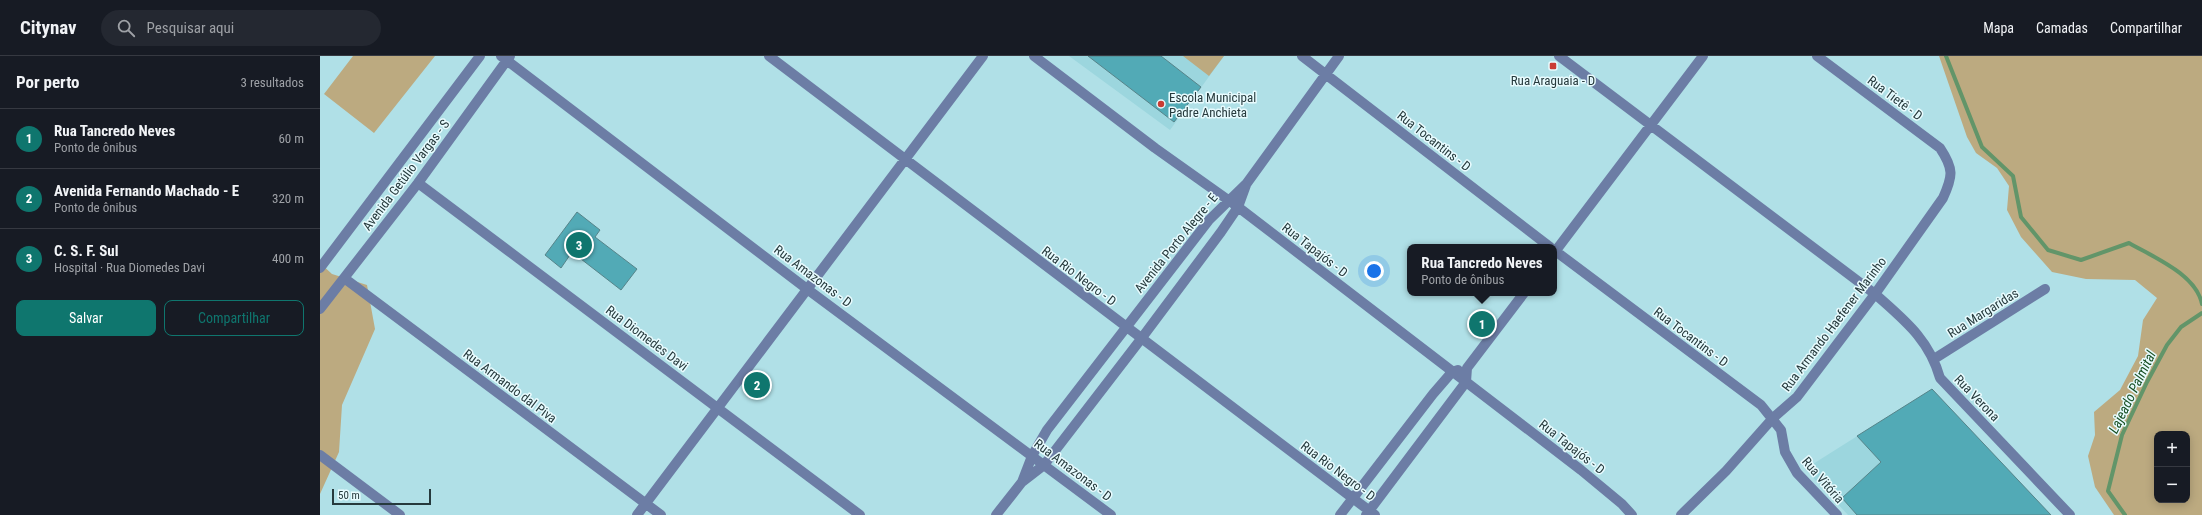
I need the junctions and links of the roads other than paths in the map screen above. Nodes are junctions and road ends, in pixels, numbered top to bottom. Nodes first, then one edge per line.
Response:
1 (480, 56) edge
2 (768, 56) edge
3 (983, 56) edge
4 (1034, 56) edge
5 (1302, 56) edge
6 (1339, 56) edge
7 (1559, 56) edge
8 (1703, 56) edge
9 (1817, 56) edge
10 (506, 57) edge
11 (1326, 74) junction
12 (1651, 125) junction
13 (906, 159) junction
14 (1951, 167) joint
15 (418, 182) junction
16 (1247, 183) junction
17 (1227, 200) junction
18 (1238, 207) junction
19 (1545, 244) edge
20 (1557, 245) edge
21 (1557, 253) edge
22 (320, 268) edge
23 (344, 278) junction
24 (808, 289) junction
25 (2045, 289) dead end
26 (1875, 294) junction
27 (1522, 296) edge
28 (320, 309) edge
29 (1125, 327) junction
30 (1141, 339) junction
31 (1934, 359) junction
32 (1467, 368) junction
33 (1452, 372) junction
34 (1466, 382) junction
35 (718, 408) junction
36 (1773, 418) junction
37 (320, 455) edge
38 (1032, 456) junction
39 (1044, 465) junction
40 (1022, 482) junction
41 (1353, 498) junction
42 (645, 504) junction
43 (1370, 514) edge
44 (400, 515) edge
45 (637, 515) edge
46 (660, 515) edge
47 (860, 515) edge
48 (996, 515) edge
49 (1111, 515) edge
50 (1340, 515) edge
51 (1632, 515) edge
52 (1681, 515) edge
53 (1836, 515) edge
54 (2070, 515) edge

1 - 22 street, Avenida Getúlio Vargas - S
2 - 13 street, Rua Rio Negro - D
3 - 13 street
4 - 17 street, Rua Tapajós - D
5 - 11 street, Rua Tocantins - D
6 - 11 street, Avenida Porto Alegre - E
7 - 12 street
8 - 12 street
9 - 14 street, Rua Tietê - D
10 - 15 street, Avenida Getúlio Vargas - S
10 - 24 street, Rua Amazonas - D
11 - 16 street, Avenida Porto Alegre - E
11 - 19 street, Rua Tocantins - D
12 - 20 street
12 - 26 street
13 - 24 street
13 - 29 street, Rua Rio Negro - D
14 - 26 street, Rua Armando Haefener Marinho
15 - 23 street, Avenida Getúlio Vargas - S
15 - 35 street, Rua Diomedes Davi
16 - 17 street, Avenida Porto Alegre - E
16 - 18 street, Avenida Porto Alegre - E
17 - 18 street, Rua Tapajós - D
17 - 29 street, Avenida Porto Alegre - E
18 - 30 street, Avenida Porto Alegre - E
18 - 33 street, Rua Tapajós - D
21 - 36 street, Rua Tocantins - D
23 - 28 street, Avenida Getúlio Vargas - S
23 - 42 street, Rua Armando dal Piva
24 - 35 street
24 - 38 street, Rua Amazonas - D
25 - 31 street, Rua Margaridas
26 - 31 street, Rua Verona
26 - 36 street, Rua Armando Haefener Marinho
27 - 32 street
29 - 30 street, Rua Rio Negro - D
29 - 38 street, Avenida Porto Alegre - E
30 - 39 street, Avenida Porto Alegre - E
30 - 41 street, Rua Rio Negro - D
31 - 54 street, Rua Verona
32 - 33 street
32 - 34 street
33 - 34 street, Rua Tapajós - D
33 - 41 street
34 - 43 street
34 - 51 street, Rua Tapajós - D
35 - 42 street
35 - 47 street, Rua Diomedes Davi
36 - 52 street, Rua Armando Haefener Marinho
36 - 53 street, Rua Vitória
37 - 44 street
38 - 39 street, Rua Amazonas - D
38 - 40 street, Avenida Porto Alegre - E
39 - 40 street, Avenida Porto Alegre - E
39 - 49 street, Rua Amazonas - D
40 - 48 street, Avenida Porto Alegre - E
41 - 43 street, Rua Rio Negro - D
41 - 50 street
42 - 45 street
42 - 46 street, Rua Armando dal Piva

